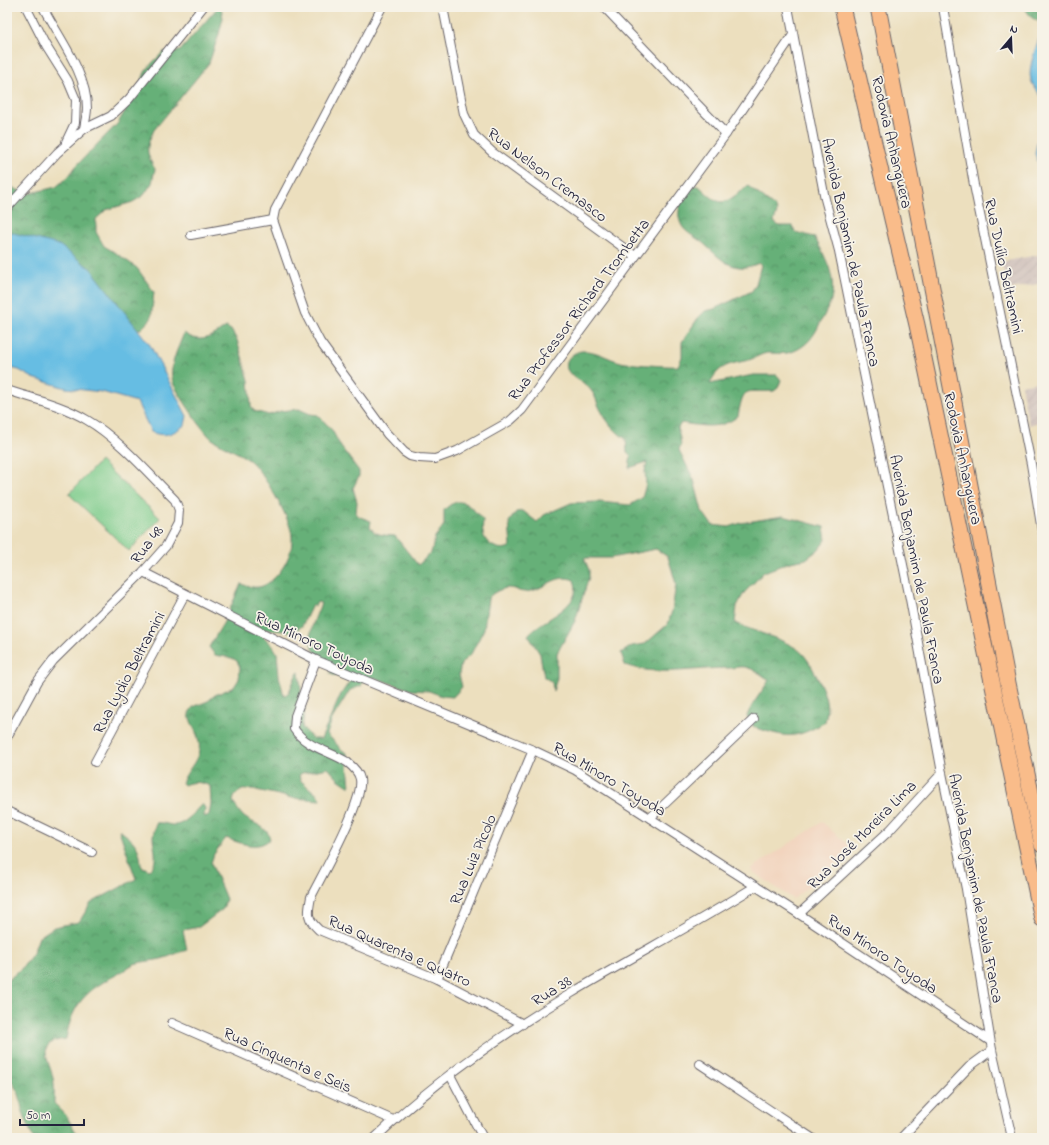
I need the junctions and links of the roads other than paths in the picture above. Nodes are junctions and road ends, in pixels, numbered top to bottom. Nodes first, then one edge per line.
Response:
1 (26, 7) edge
2 (43, 7) edge
3 (203, 7) edge
4 (382, 7) edge
5 (443, 7) edge
6 (604, 7) edge
7 (788, 7) edge
8 (842, 7) edge
9 (878, 7) edge
10 (943, 7) edge
11 (793, 35) junction
12 (84, 129) junction
13 (726, 134) junction
14 (64, 146) junction
15 (7, 208) edge
16 (273, 220) junction
17 (191, 235) dead end
18 (635, 256) junction
19 (7, 390) edge
20 (1039, 496) edge
21 (1042, 531) edge
22 (143, 572) junction
23 (185, 594) junction
24 (316, 660) junction
25 (754, 719) dead end
26 (7, 737) edge
27 (533, 750) junction
28 (95, 762) dead end
29 (942, 773) junction
30 (7, 811) edge
31 (650, 818) junction
32 (1042, 845) edge
33 (92, 852) dead end
34 (756, 886) junction
35 (799, 914) junction
36 (1042, 919) edge
37 (437, 979) junction
38 (172, 1022) dead end
39 (523, 1024) junction
40 (990, 1041) junction
41 (992, 1050) junction
42 (700, 1064) dead end
43 (450, 1075) junction
44 (393, 1120) junction
45 (375, 1138) edge
46 (484, 1138) edge
47 (812, 1138) edge
48 (901, 1138) edge
49 (1012, 1138) edge

1 - 14 street
2 - 12 street
3 - 12 street
4 - 16 street
5 - 18 street, Rua Nelson Cremasco
6 - 13 street
7 - 11 street, Avenida Benjamim de Paula Franca
8 - 36 highway, Rodovia Anhanguera
9 - 32 highway, Rodovia Anhanguera
10 - 20 street, Rua Duílio Beltramini
11 - 13 street, Rua Professor Richard Trombetta
11 - 29 street, Avenida Benjamim de Paula Franca
12 - 14 street
13 - 18 street, Rua Professor Richard Trombetta
14 - 15 street
16 - 17 street
16 - 18 street, Rua Professor Richard Trombetta
19 - 22 street, Rua 48
20 - 21 street, Rua Duílio Beltramini
22 - 23 street, Rua Minoro Toyoda
22 - 26 street, Rua 48
23 - 24 street, Rua Minoro Toyoda
23 - 28 street, Rua Lydio Beltramini
24 - 27 street, Rua Minoro Toyoda
24 - 37 street, Rua Quarenta e Quatro
25 - 31 street
27 - 31 street, Rua Minoro Toyoda
27 - 37 street, Rua Luiz Picolo
29 - 35 street, Rua José Moreira Lima
29 - 40 street, Avenida Benjamim de Paula Franca
30 - 33 street
31 - 34 street, Rua Minoro Toyoda
34 - 35 street, Rua Minoro Toyoda
34 - 39 street, Rua 38
35 - 40 street, Rua Minoro Toyoda
37 - 39 street, Rua Quarenta e Quatro
38 - 44 street, Rua Cinquenta e Seis
39 - 43 street, Rua 38
40 - 41 street, Avenida Benjamim de Paula Franca
41 - 48 street
41 - 49 street, Avenida Benjamim de Paula Franca
42 - 47 street
43 - 44 street, Rua 38
43 - 46 street
44 - 45 street, Rua 38

